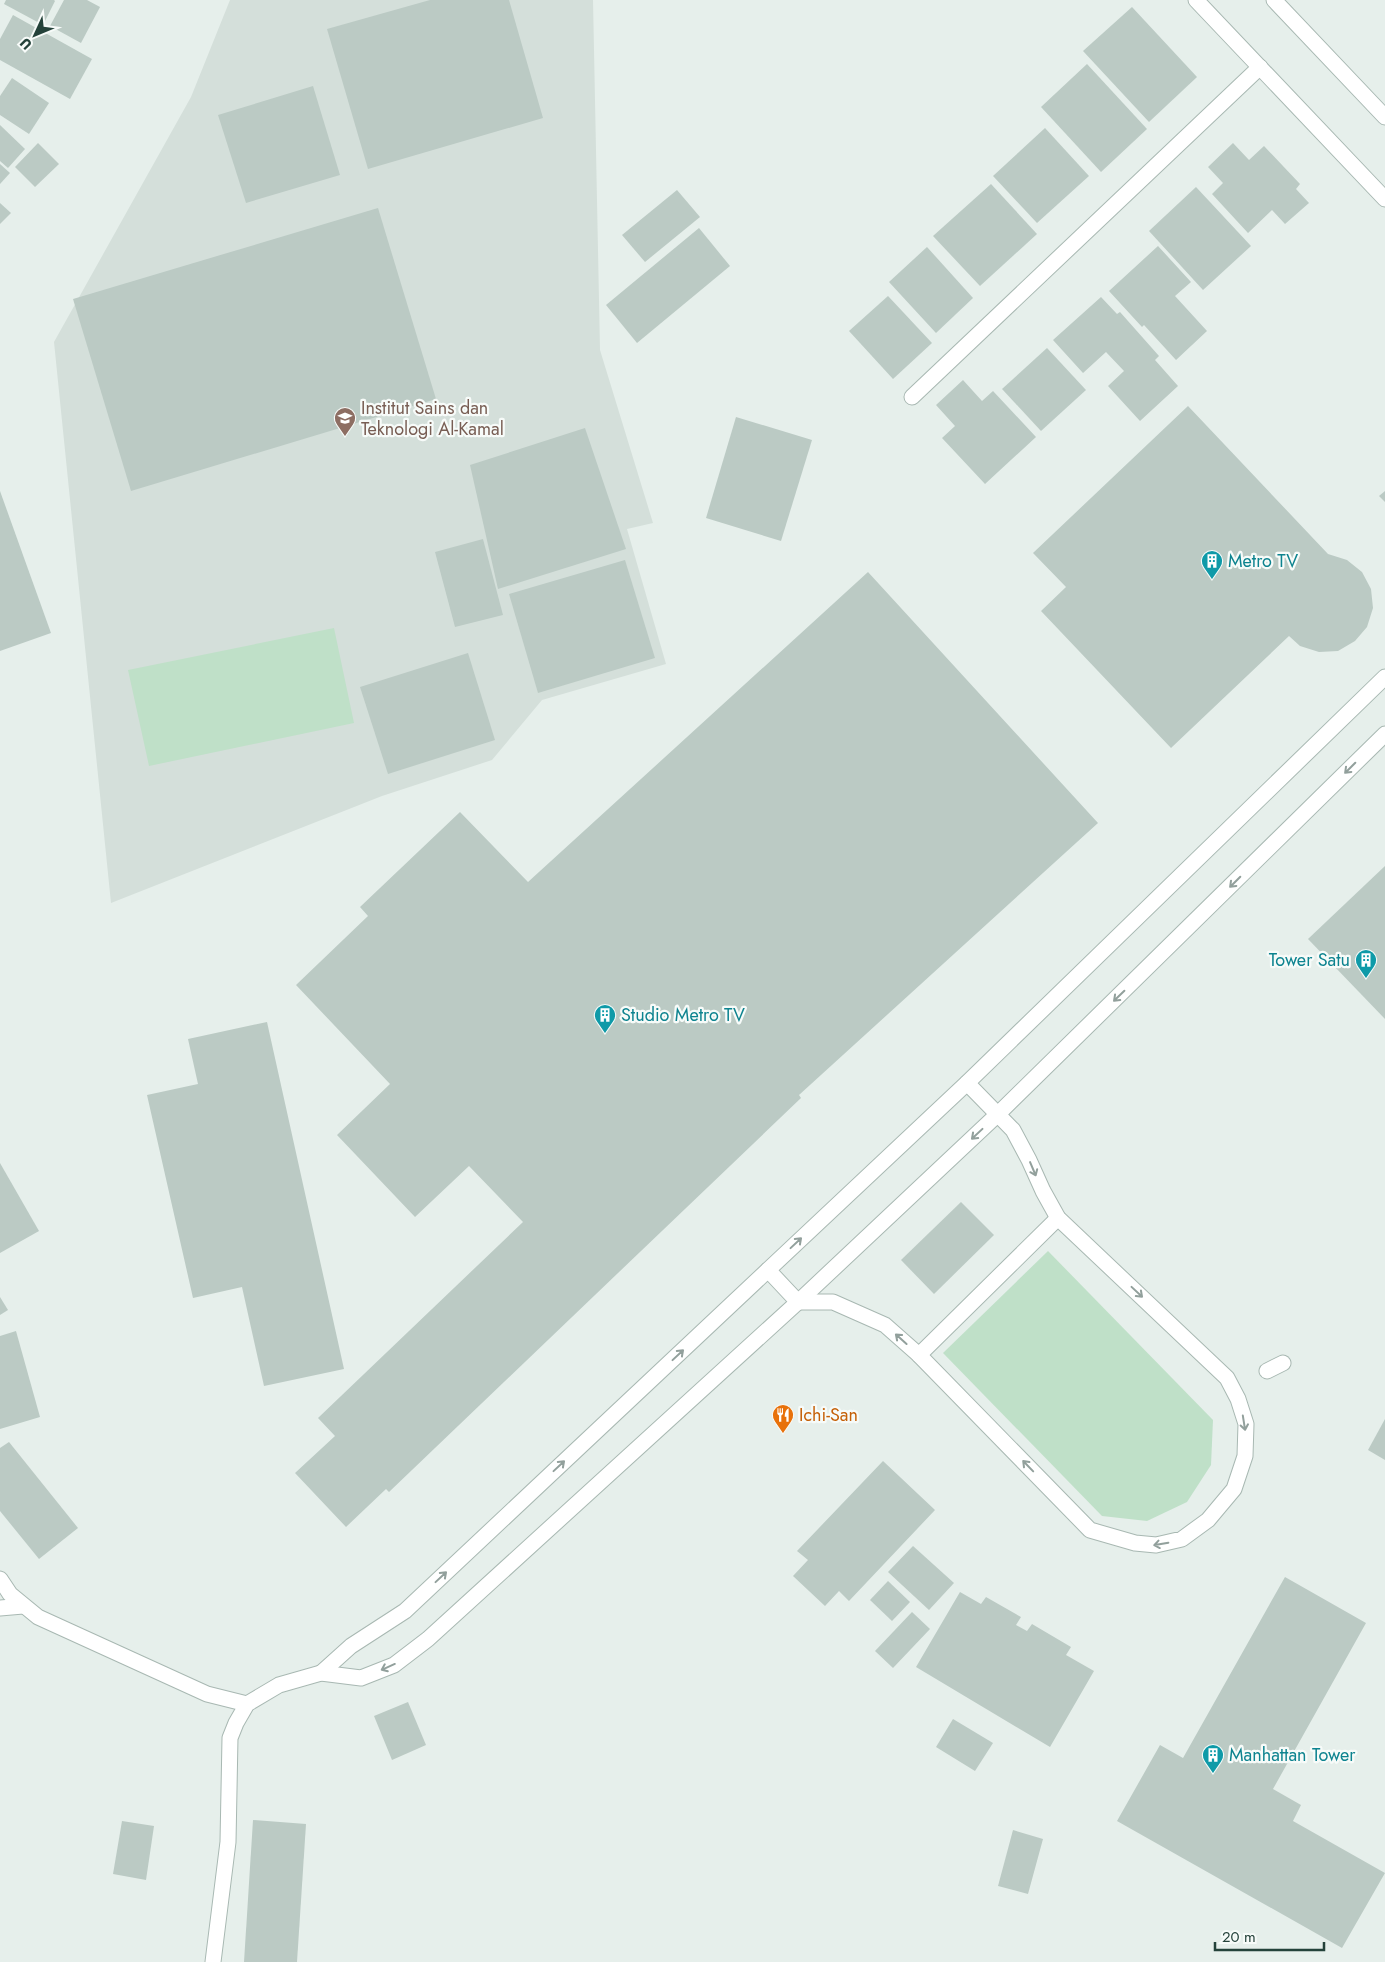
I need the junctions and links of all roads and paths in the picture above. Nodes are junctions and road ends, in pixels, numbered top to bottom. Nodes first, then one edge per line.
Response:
1 (1196, 0) edge
2 (1274, 0) edge
3 (1260, 67) junction
4 (1385, 117) edge
5 (1385, 199) edge
6 (912, 397) dead end
7 (1385, 677) edge
8 (1385, 734) edge
9 (967, 1083) junction
10 (998, 1114) junction
11 (1058, 1218) junction
12 (768, 1270) junction
13 (798, 1302) junction
14 (919, 1355) junction
15 (1283, 1363) dead end
16 (1267, 1371) dead end
17 (0, 1579) edge
18 (23, 1606) junction
19 (0, 1608) edge
20 (321, 1673) junction
21 (247, 1704) junction
22 (213, 1962) edge

1 - 3 street
2 - 4 street
3 - 5 street
3 - 6 street
7 - 9 street
8 -> 10 street
9 - 10 street
12 -> 9 street
10 -> 11 street
10 -> 13 street
11 - 14 street
11 -> 14 street
12 - 13 street
20 -> 12 street
14 -> 13 street
13 -> 20 street
15 - 16 street
17 - 18 street
18 - 19 street
18 - 21 street
20 - 21 street
21 - 22 street

